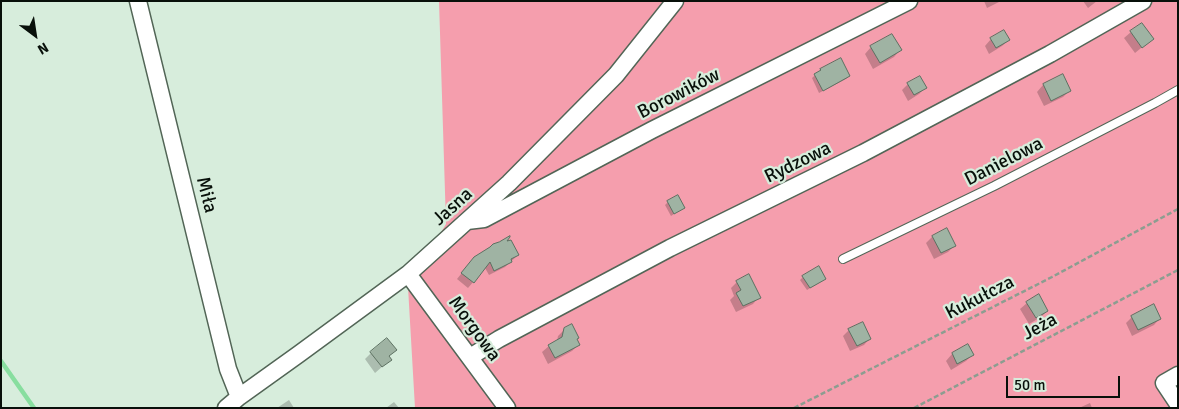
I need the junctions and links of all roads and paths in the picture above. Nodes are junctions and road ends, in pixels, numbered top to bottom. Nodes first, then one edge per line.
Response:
1 (138, 1) edge
2 (675, 1) edge
3 (909, 1) edge
4 (1143, 1) edge
5 (1178, 90) edge
6 (1178, 209) edge
7 (466, 222) junction
8 (843, 260) dead end
9 (1178, 270) edge
10 (408, 274) junction
11 (470, 357) junction
12 (1171, 379) edge
13 (232, 402) edge
14 (1178, 404) edge
15 (507, 408) edge
16 (794, 408) edge
17 (914, 408) edge

1 - 13 street, Miła
2 - 7 street, Jasna
3 - 7 street, Borowików
4 - 11 street, Rydzowa
5 - 8 lane, Danielowa
6 - 16 path, Kukułcza
7 - 10 street, Jasna
9 - 17 path, Jeża
10 - 11 street, Morgowa
10 - 13 street, Jasna
11 - 15 street, Morgowa
12 - 14 street

